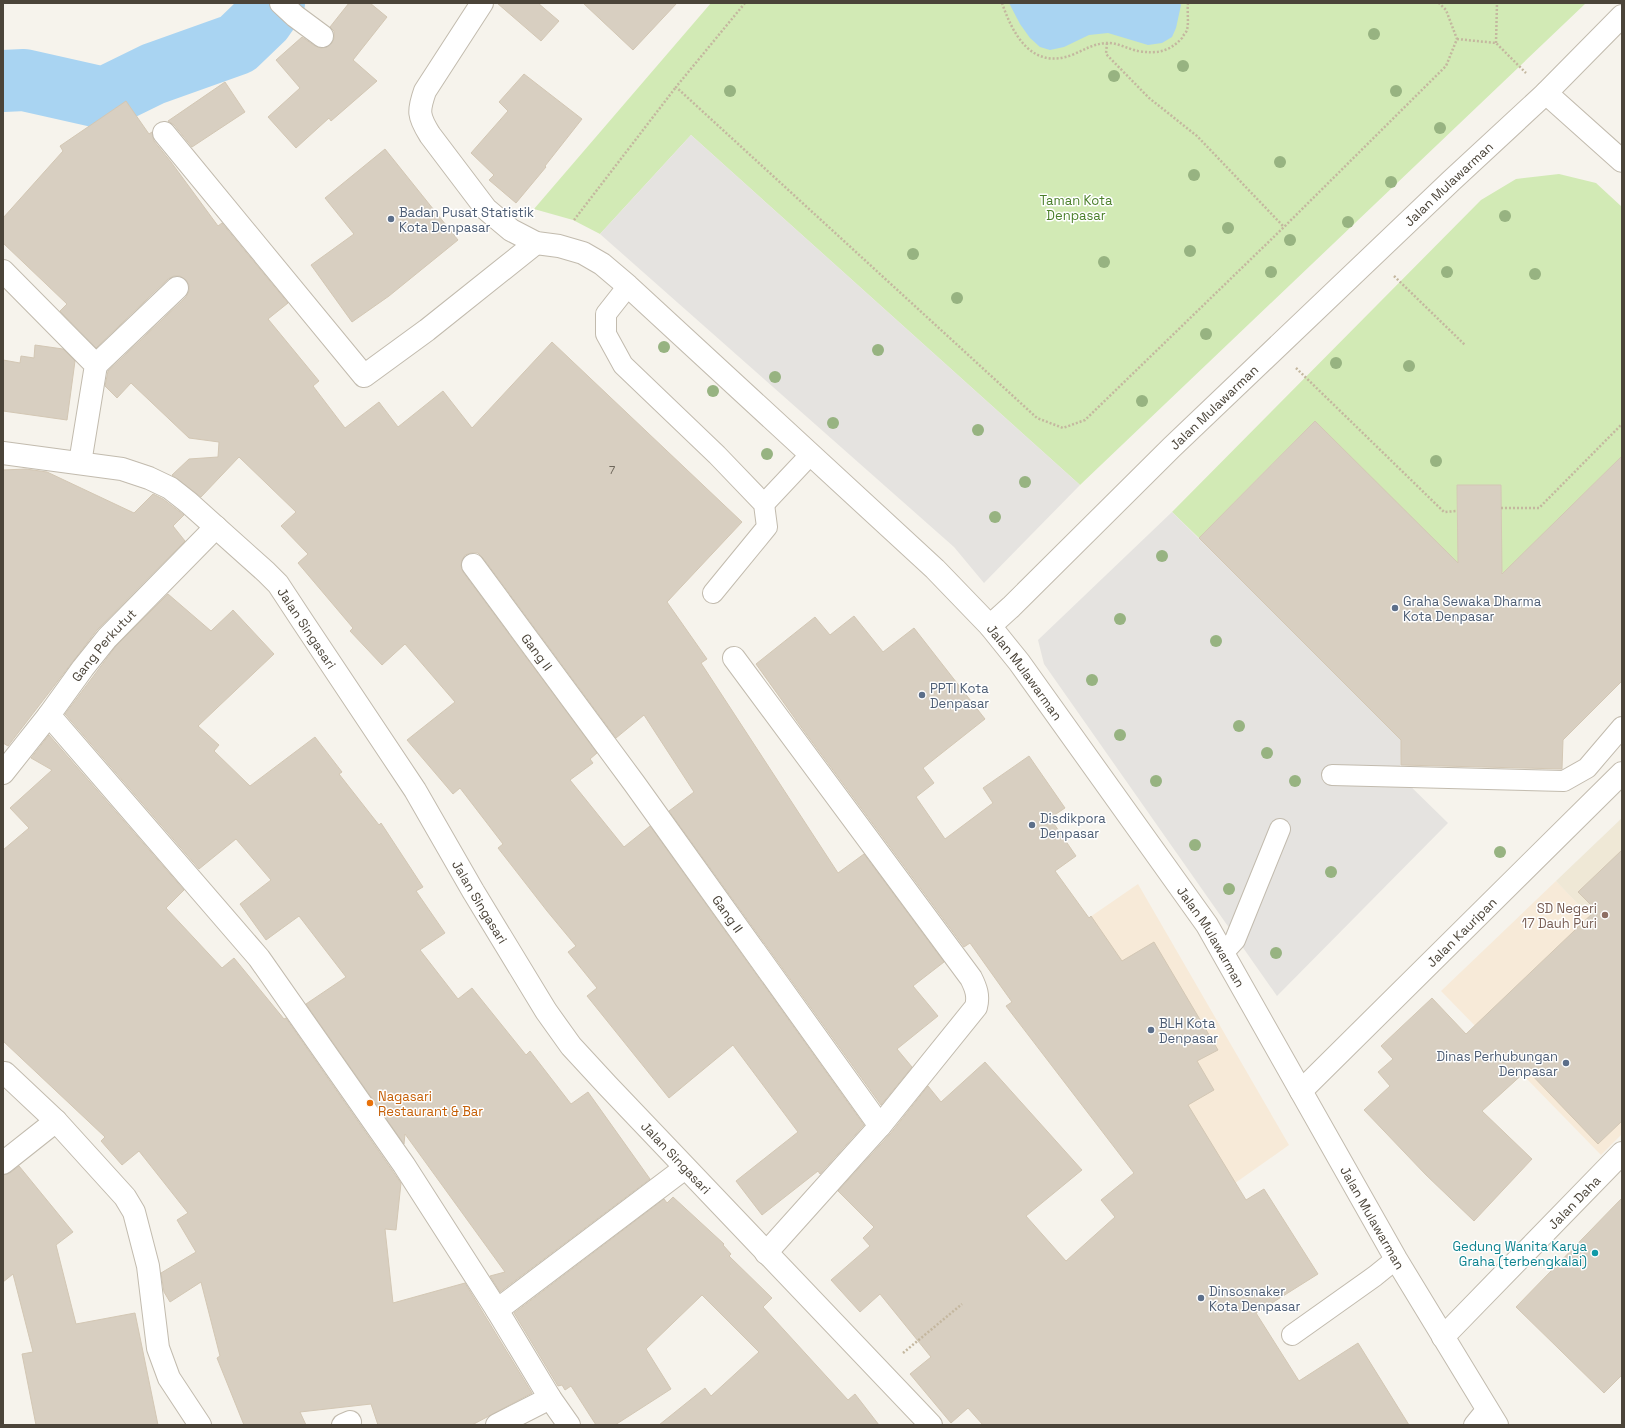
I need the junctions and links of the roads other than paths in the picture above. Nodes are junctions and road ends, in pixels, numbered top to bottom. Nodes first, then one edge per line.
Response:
1 (482, 3) edge
2 (288, 9) edge
3 (1622, 16) edge
4 (322, 36) dead end
5 (1546, 93) junction
6 (164, 133) dead end
7 (1622, 161) edge
8 (536, 243) junction
9 (3, 271) edge
10 (628, 286) junction
11 (177, 288) dead end
12 (96, 365) junction
13 (3, 453) edge
14 (811, 454) junction
15 (80, 463) junction
16 (764, 504) junction
17 (216, 527) junction
18 (473, 565) dead end
19 (713, 593) dead end
20 (990, 626) junction
21 (734, 658) dead end
22 (49, 715) junction
23 (1622, 727) edge
24 (3, 773) edge
25 (1622, 773) edge
26 (1332, 776) dead end
27 (1280, 829) dead end
28 (1223, 953) junction
29 (5, 1073) dead end
30 (1301, 1091) junction
31 (56, 1121) junction
32 (880, 1126) junction
33 (1622, 1153) edge
34 (3, 1163) edge
35 (685, 1168) junction
36 (766, 1254) junction
37 (1396, 1259) junction
38 (497, 1310) junction
39 (1292, 1335) dead end
40 (1442, 1337) junction
41 (550, 1398) junction
42 (1486, 1420) edge
43 (200, 1425) edge
44 (497, 1425) edge
45 (569, 1425) edge
46 (931, 1425) edge

1 - 8 street
2 - 4 street
3 - 5 street, Jalan Mulawarman
5 - 7 street
5 - 20 street, Jalan Mulawarman
6 - 8 street
8 - 10 street
9 - 12 street
10 - 14 street
10 - 16 lane
11 - 12 street
12 - 15 street
13 - 15 street, Jalan Singasari
14 - 16 lane
14 - 20 street
15 - 17 street, Jalan Singasari
16 - 19 lane
17 - 22 street, Gang Perkutut
17 - 35 street, Jalan Singasari
18 - 32 street, Gang II
20 - 28 street, Jalan Mulawarman
21 - 32 street
22 - 24 street, Gang Perkutut
22 - 38 street
23 - 26 lane
25 - 30 street, Jalan Kauripan
27 - 28 lane
28 - 30 street, Jalan Mulawarman
29 - 31 street
30 - 37 street, Jalan Mulawarman
31 - 34 street
31 - 43 street
32 - 36 street
33 - 40 street, Jalan Daha
35 - 36 street, Jalan Singasari
35 - 38 street
36 - 46 street, Jalan Singasari
37 - 39 lane
37 - 40 street, Jalan Mulawarman
38 - 41 street
40 - 42 street, Jalan Mulawarman
41 - 44 street
41 - 45 street

